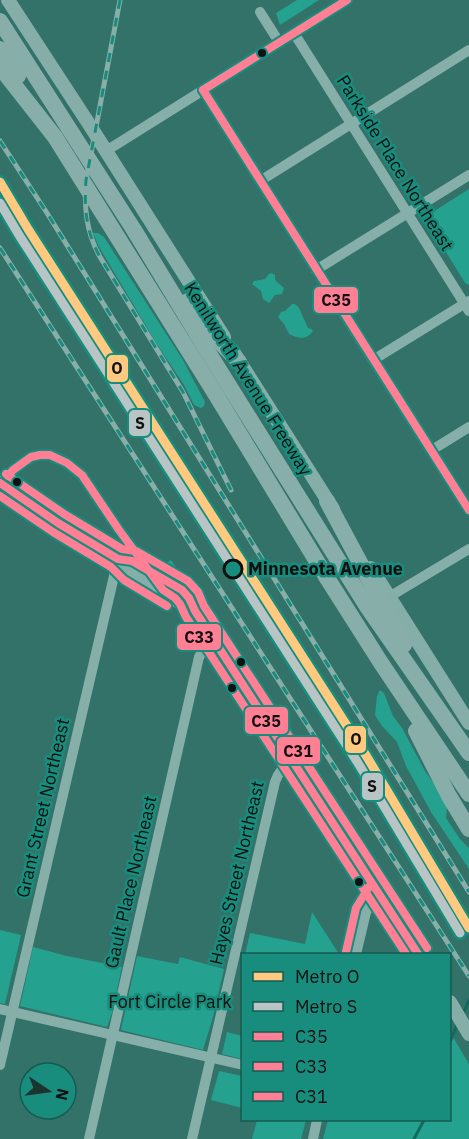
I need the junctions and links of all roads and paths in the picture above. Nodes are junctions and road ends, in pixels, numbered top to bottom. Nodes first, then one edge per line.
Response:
1 (8, 0) edge
2 (347, 0) edge
3 (260, 12) dead end
4 (0, 21) edge
5 (294, 33) junction
6 (279, 42) junction
7 (0, 49) edge
8 (469, 50) edge
9 (0, 67) edge
10 (203, 90) junction
11 (351, 124) junction
12 (55, 137) junction
13 (106, 151) junction
14 (469, 175) edge
15 (260, 181) junction
16 (407, 214) junction
17 (134, 230) junction
18 (316, 270) junction
19 (468, 305) edge
20 (373, 360) junction
21 (239, 362) junction
22 (469, 427) edge
23 (432, 450) junction
24 (0, 483) edge
25 (327, 501) junction
26 (469, 510) edge
27 (469, 549) edge
28 (118, 559) junction
29 (389, 597) junction
30 (212, 636) junction
31 (381, 663) junction
32 (431, 699) junction
33 (469, 723) edge
34 (469, 753) edge
35 (292, 760) junction
36 (469, 794) edge
37 (469, 829) edge
38 (378, 893) junction
39 (356, 953) edge
40 (417, 953) edge
41 (452, 1007) edge
42 (0, 1009) edge
43 (12, 1012) junction
44 (468, 1032) edge
45 (112, 1035) junction
46 (210, 1058) junction
47 (0, 1065) edge
48 (241, 1065) edge
49 (317, 1121) edge
50 (88, 1139) edge
51 (192, 1139) edge
52 (313, 1139) edge

1 - 13 main road
2 - 5 street
3 - 6 street
4 - 17 highway, Kenilworth Avenue Freeway
5 - 6 street
5 - 11 street, Parkside Place Northeast
6 - 10 street
7 - 12 highway
8 - 11 street
9 - 12 highway, Kenilworth Avenue Freeway
10 - 13 street
10 - 15 street
11 - 15 street
11 - 16 street, Parkside Place Northeast
12 - 31 highway, Kenilworth Avenue Freeway
13 - 21 main road
14 - 16 street
15 - 18 street
16 - 18 street
16 - 19 street, Parkside Place Northeast
17 - 21 highway
17 - 32 highway, Kenilworth Avenue Freeway
18 - 20 street
19 - 20 street
20 - 23 street
21 - 25 main road
22 - 23 street
23 - 26 street
24 - 28 main road
25 - 29 main road
25 - 32 highway
27 - 29 street
28 - 30 main road
28 - 43 street, Grant Street Northeast
29 - 33 main road
30 - 35 main road
30 - 45 street, Gault Place Northeast
31 - 36 highway, Kenilworth Avenue Freeway
31 - 37 highway
32 - 34 highway, Kenilworth Avenue Freeway
35 - 38 main road
35 - 46 street, Hayes Street Northeast
38 - 39 street
38 - 40 main road
41 - 44 main road
42 - 43 street
43 - 45 street
43 - 47 street, Grant Street Northeast
45 - 46 street
45 - 50 street, Gault Place Northeast
46 - 48 street
46 - 51 street, Hayes Street Northeast
49 - 52 street

